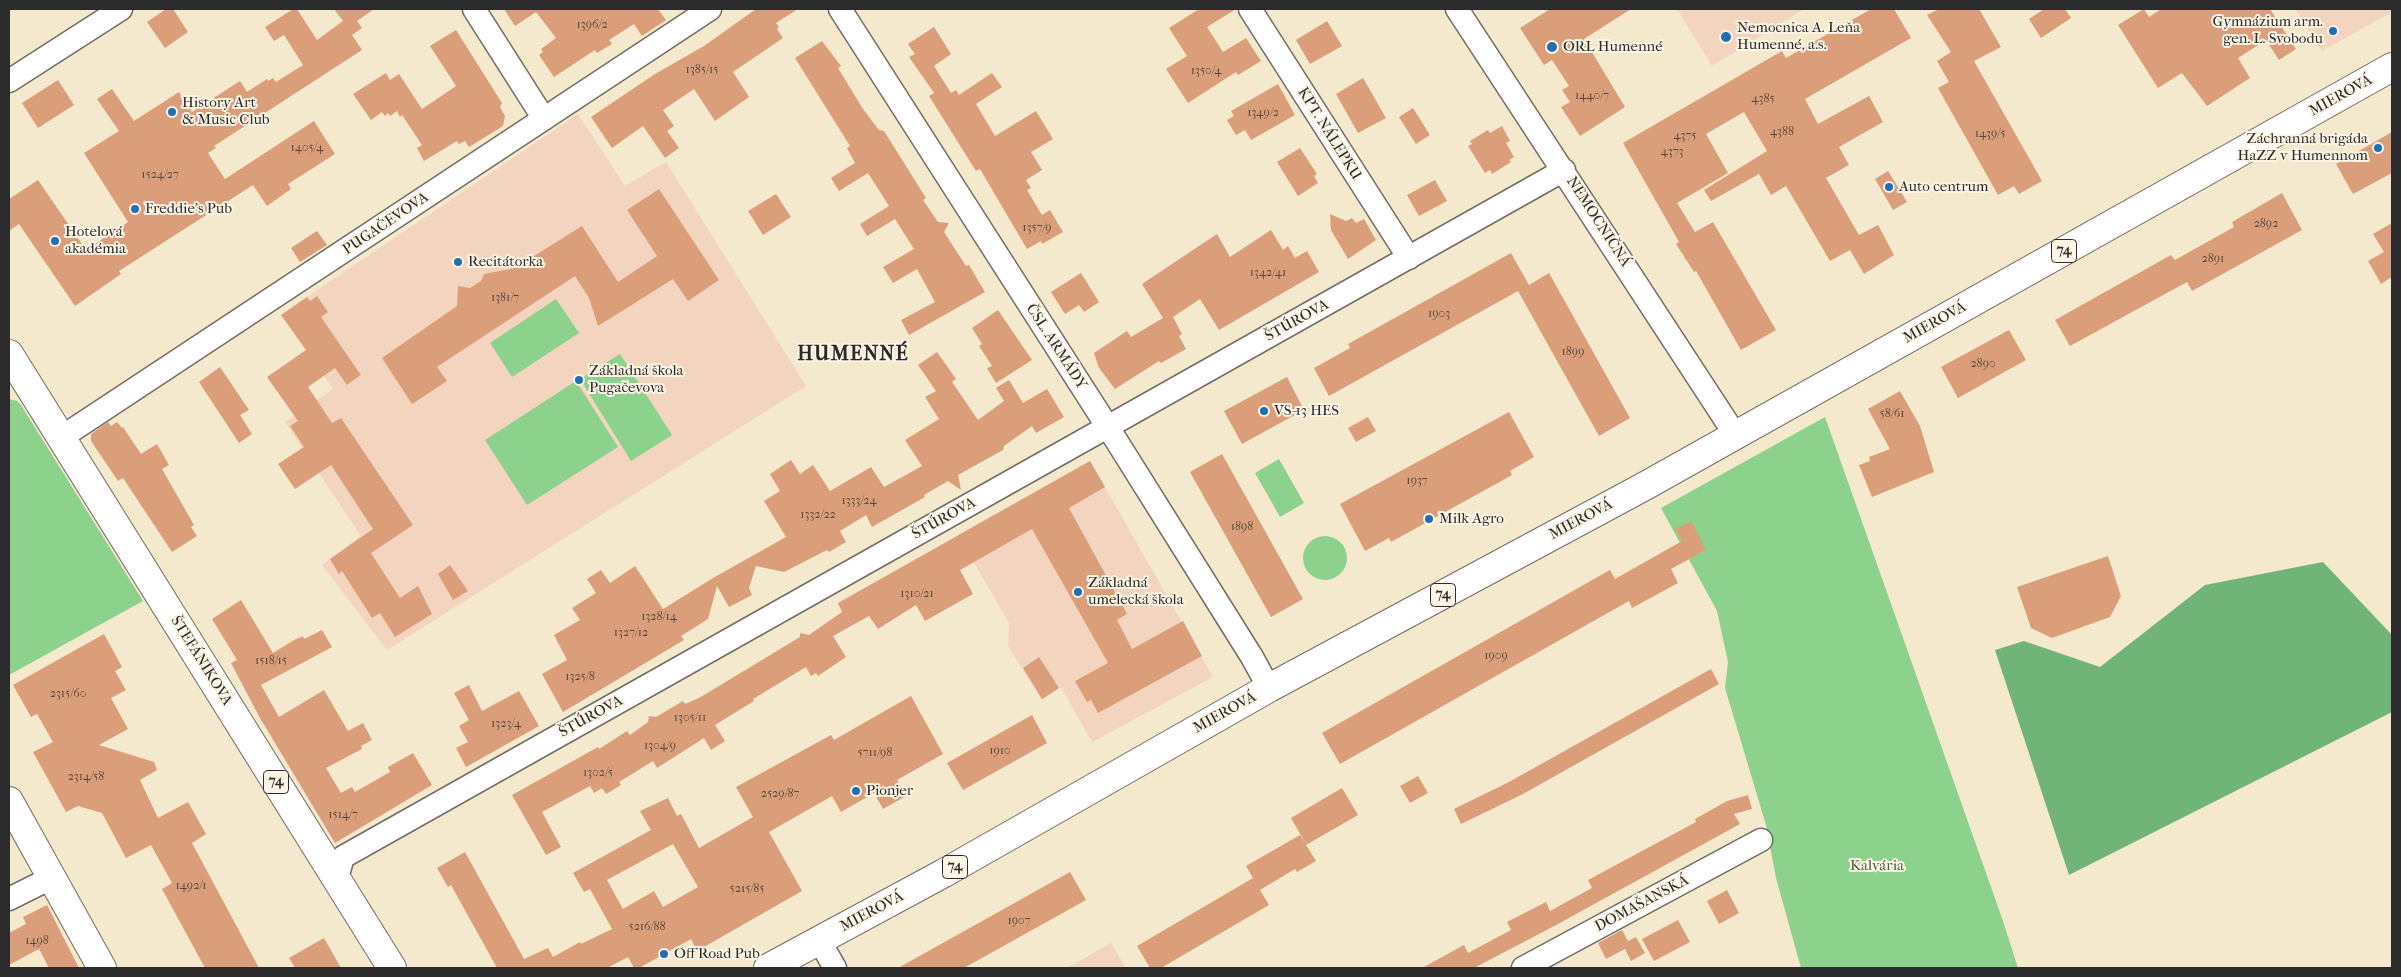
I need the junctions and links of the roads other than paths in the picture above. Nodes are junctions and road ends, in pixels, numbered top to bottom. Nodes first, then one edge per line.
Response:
1 (121, 9) edge
2 (474, 9) edge
3 (710, 9) edge
4 (840, 9) edge
5 (1250, 9) edge
6 (1457, 9) edge
7 (2392, 67) edge
8 (9, 81) edge
9 (544, 119) junction
10 (1564, 170) junction
11 (1409, 258) junction
12 (9, 354) edge
13 (21, 388) edge
14 (1108, 428) junction
15 (1736, 436) junction
16 (62, 437) junction
17 (1269, 688) junction
18 (9, 801) edge
19 (1761, 840) dead end
20 (53, 877) junction
21 (336, 878) junction
22 (9, 899) edge
23 (819, 940) junction
24 (102, 968) edge
25 (392, 968) edge
26 (768, 968) edge
27 (835, 968) edge
28 (1523, 968) edge

1 - 8 street
2 - 9 street
3 - 9 street, PUGAČEVOVA
4 - 14 street, ČSL. ARMÁDY
5 - 11 street, KPT. NÁLEPKU
6 - 10 street, NEMOCNIČNÁ
7 - 15 main road, MIEROVÁ / 74
9 - 16 street, PUGAČEVOVA
10 - 11 street, ŠTÚROVA
10 - 15 street, NEMOCNIČNÁ
11 - 14 street, ŠTÚROVA
12 - 13 main road, ŠTEFÁNIKOVA / 74
13 - 16 main road, ŠTEFÁNIKOVA / 74
14 - 17 street, ČSL. ARMÁDY
14 - 21 street, ŠTÚROVA
15 - 17 main road, MIEROVÁ / 74
16 - 21 main road, ŠTEFÁNIKOVA / 74
17 - 23 main road, MIEROVÁ / 74
18 - 20 main road
19 - 28 street, DOMAŠANSKÁ
20 - 22 street
20 - 24 main road
21 - 25 main road, ŠTEFÁNIKOVA / 74
23 - 26 main road, MIEROVÁ / 74
23 - 27 street

